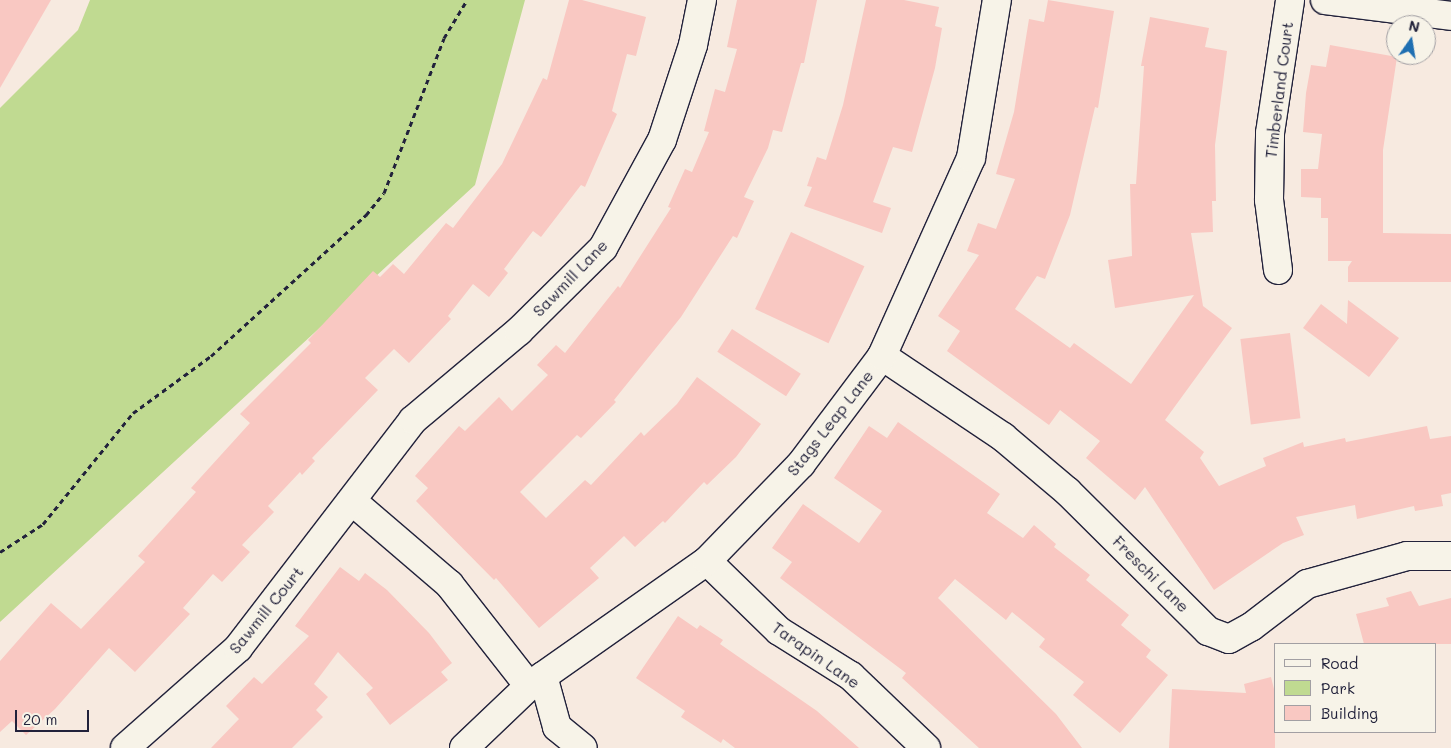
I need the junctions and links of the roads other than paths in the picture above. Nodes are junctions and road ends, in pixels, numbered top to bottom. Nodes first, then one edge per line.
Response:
1 (702, 0) edge
2 (997, 0) edge
3 (1290, 0) edge
4 (1325, 0) edge
5 (1451, 16) edge
6 (1278, 270) dead end
7 (882, 356) junction
8 (352, 501) junction
9 (1451, 556) edge
10 (707, 561) junction
11 (536, 681) junction
12 (125, 748) edge
13 (464, 748) edge
14 (583, 748) edge
15 (926, 748) edge

1 - 8 street, Sawmill Lane
2 - 7 street, Stags Leap Lane
3 - 6 street, Timberland Court
4 - 5 street
7 - 9 street, Freschi Lane
7 - 10 street, Stags Leap Lane
8 - 11 street
8 - 12 street, Sawmill Court
10 - 11 street, Stags Leap Lane
10 - 15 street, Tarapin Lane
11 - 13 street, Stags Leap Lane
11 - 14 street

